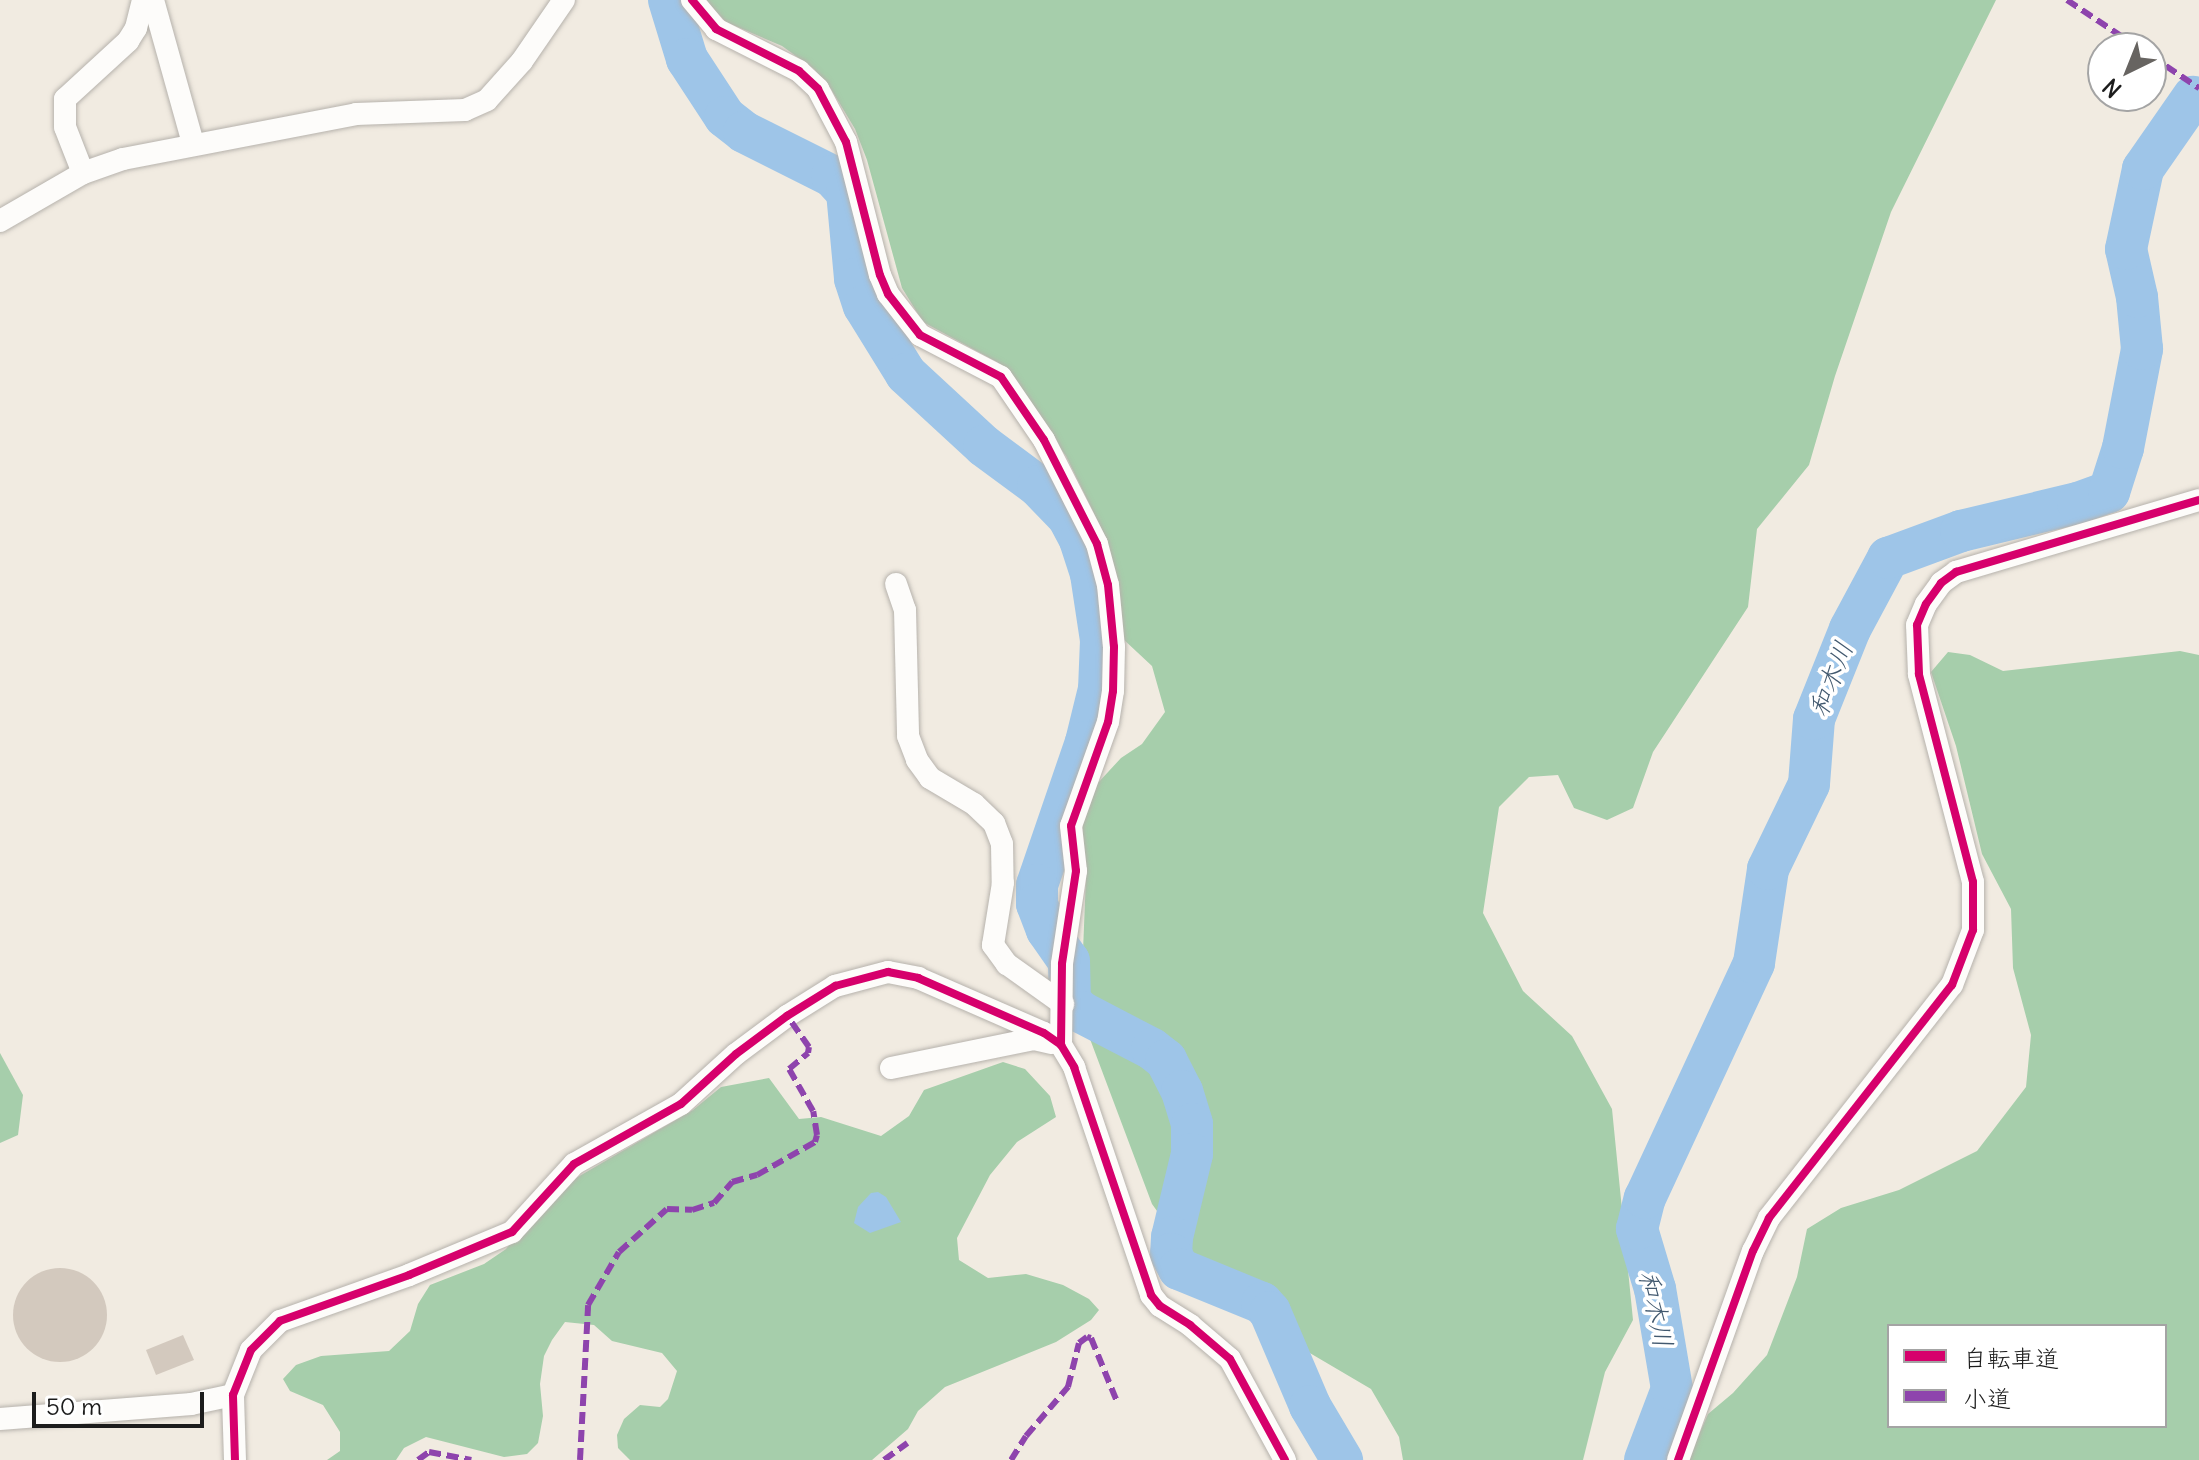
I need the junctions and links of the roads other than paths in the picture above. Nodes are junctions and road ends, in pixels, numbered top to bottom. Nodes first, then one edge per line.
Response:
1 (143, 0) edge
2 (153, 0) edge
3 (564, 0) edge
4 (692, 0) edge
5 (193, 143) junction
6 (83, 173) junction
7 (0, 221) edge
8 (2199, 500) edge
9 (896, 584) dead end
10 (1063, 1004) junction
11 (1061, 1045) junction
12 (891, 1068) dead end
13 (233, 1395) junction
14 (0, 1419) edge
15 (235, 1460) edge
16 (1285, 1460) edge
17 (1678, 1460) edge

1 - 6 street
2 - 5 street
3 - 5 street
4 - 10 street
5 - 6 street
6 - 7 street
8 - 17 street
9 - 10 street
10 - 11 street
11 - 12 street
11 - 13 street
11 - 16 street
13 - 14 street
13 - 15 street

